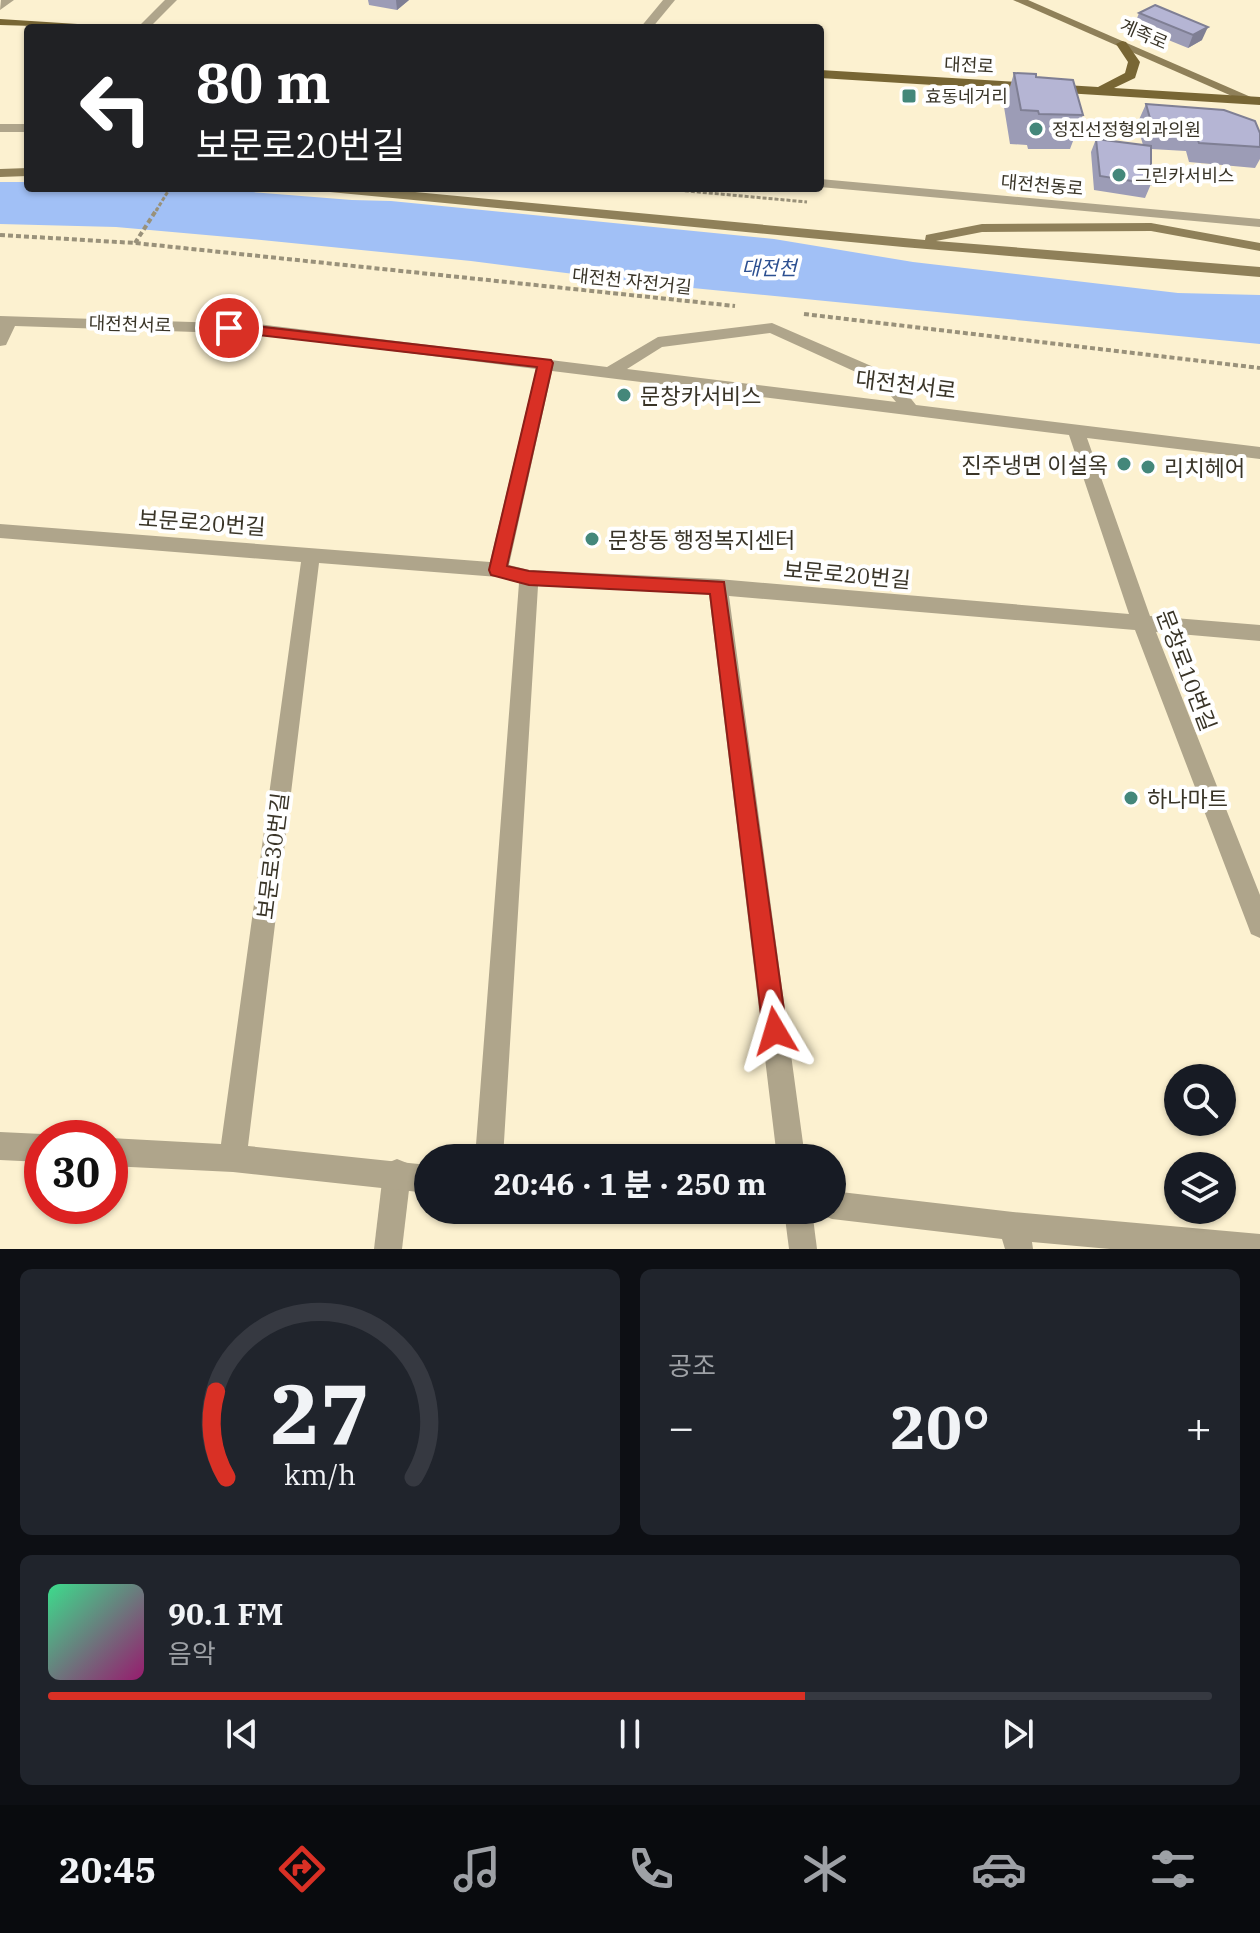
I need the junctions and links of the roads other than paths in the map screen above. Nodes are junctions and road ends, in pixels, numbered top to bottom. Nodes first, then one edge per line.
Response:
1 (8, 0) edge
2 (171, 0) edge
3 (669, 0) edge
4 (1019, 0) edge
5 (0, 7) edge
6 (0, 22) edge
7 (31, 24) edge
8 (147, 24) edge
9 (649, 24) edge
10 (1122, 44) junction
11 (824, 74) edge
12 (1099, 90) junction
13 (1257, 101) edge
14 (0, 128) edge
15 (24, 128) edge
16 (24, 172) edge
17 (0, 173) edge
18 (824, 183) edge
19 (372, 192) edge
20 (1149, 220) junction
21 (1260, 223) edge
22 (903, 243) junction
23 (1260, 247) edge
24 (1260, 272) edge
25 (777, 311) road end
26 (5, 321) edge
27 (772, 328) junction
28 (0, 341) edge
29 (546, 363) junction
30 (612, 371) junction
31 (910, 408) junction
32 (1075, 429) junction
33 (1254, 452) edge
34 (1260, 470) edge
35 (0, 531) edge
36 (311, 555) junction
37 (498, 570) junction
38 (529, 578) junction
39 (718, 587) junction
40 (1142, 622) junction
41 (1260, 633) edge
42 (1260, 926) edge
43 (490, 1144) edge
44 (789, 1144) edge
45 (0, 1146) edge
46 (24, 1147) edge
47 (128, 1153) edge
48 (233, 1158) junction
49 (397, 1173) junction
50 (414, 1176) edge
51 (846, 1207) edge
52 (800, 1224) edge
53 (1016, 1237) edge
54 (1260, 1248) edge
55 (388, 1249) edge
56 (803, 1249) edge

1 - 5 street
2 - 8 street
3 - 9 street
4 - 10 main road, 계족로
6 - 7 main road
10 - 12 main road
10 - 13 main road, 계족로
11 - 12 main road, 대전로
12 - 13 main road, 대전로
14 - 15 street
16 - 17 main road
18 - 20 street, 대전천동로
19 - 22 main road
20 - 21 street, 대전천동로
20 - 22 main road
20 - 23 main road
22 - 24 main road
25 - 27 street
26 - 28 street
26 - 29 street, 대전천서로
27 - 30 street
27 - 31 street
29 - 30 street, 대전천서로
29 - 37 street
30 - 31 street, 대전천서로
31 - 32 street, 대전천서로
32 - 33 street, 대전천서로
32 - 40 street, 문창로10번길
33 - 34 street
35 - 36 street, 보문로20번길
36 - 37 street, 보문로20번길
36 - 48 street, 보문로30번길
37 - 38 street, 보문로20번길
38 - 39 street, 보문로20번길
38 - 43 street
39 - 40 street, 보문로20번길
39 - 44 street
40 - 41 street, 보문로20번길
40 - 42 street, 문창로10번길
45 - 46 street
47 - 48 street
48 - 49 street
49 - 50 street
49 - 55 street
51 - 53 street
52 - 56 street
53 - 54 street

